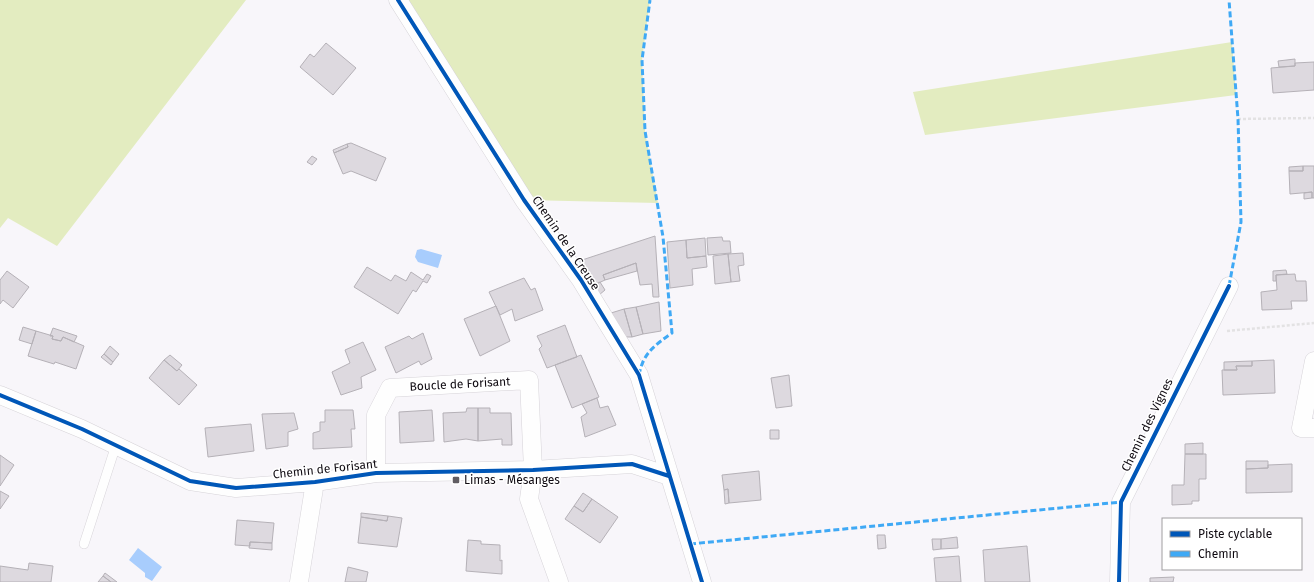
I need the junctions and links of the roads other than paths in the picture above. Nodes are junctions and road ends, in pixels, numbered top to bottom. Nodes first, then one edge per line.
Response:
1 (398, 0) edge
2 (1229, 286) dead end
3 (1314, 361) edge
4 (0, 395) edge
5 (1314, 428) edge
6 (116, 445) junction
7 (533, 470) junction
8 (376, 473) junction
9 (669, 476) junction
10 (315, 482) junction
11 (84, 544) dead end
12 (299, 582) edge
13 (559, 582) edge
14 (702, 582) edge
15 (1119, 582) edge

1 - 9 street, Chemin de la Creuse
2 - 15 street, Chemin des Vignes
3 - 5 street
4 - 6 street, Chemin de Forisant
6 - 10 street, Chemin de Forisant
6 - 11 lane
7 - 8 street, Chemin de Forisant
7 - 8 street, Boucle de Forisant
7 - 9 street, Chemin de Forisant
7 - 13 street
8 - 10 street, Chemin de Forisant
9 - 14 street, Chemin de la Creuse
10 - 12 street

